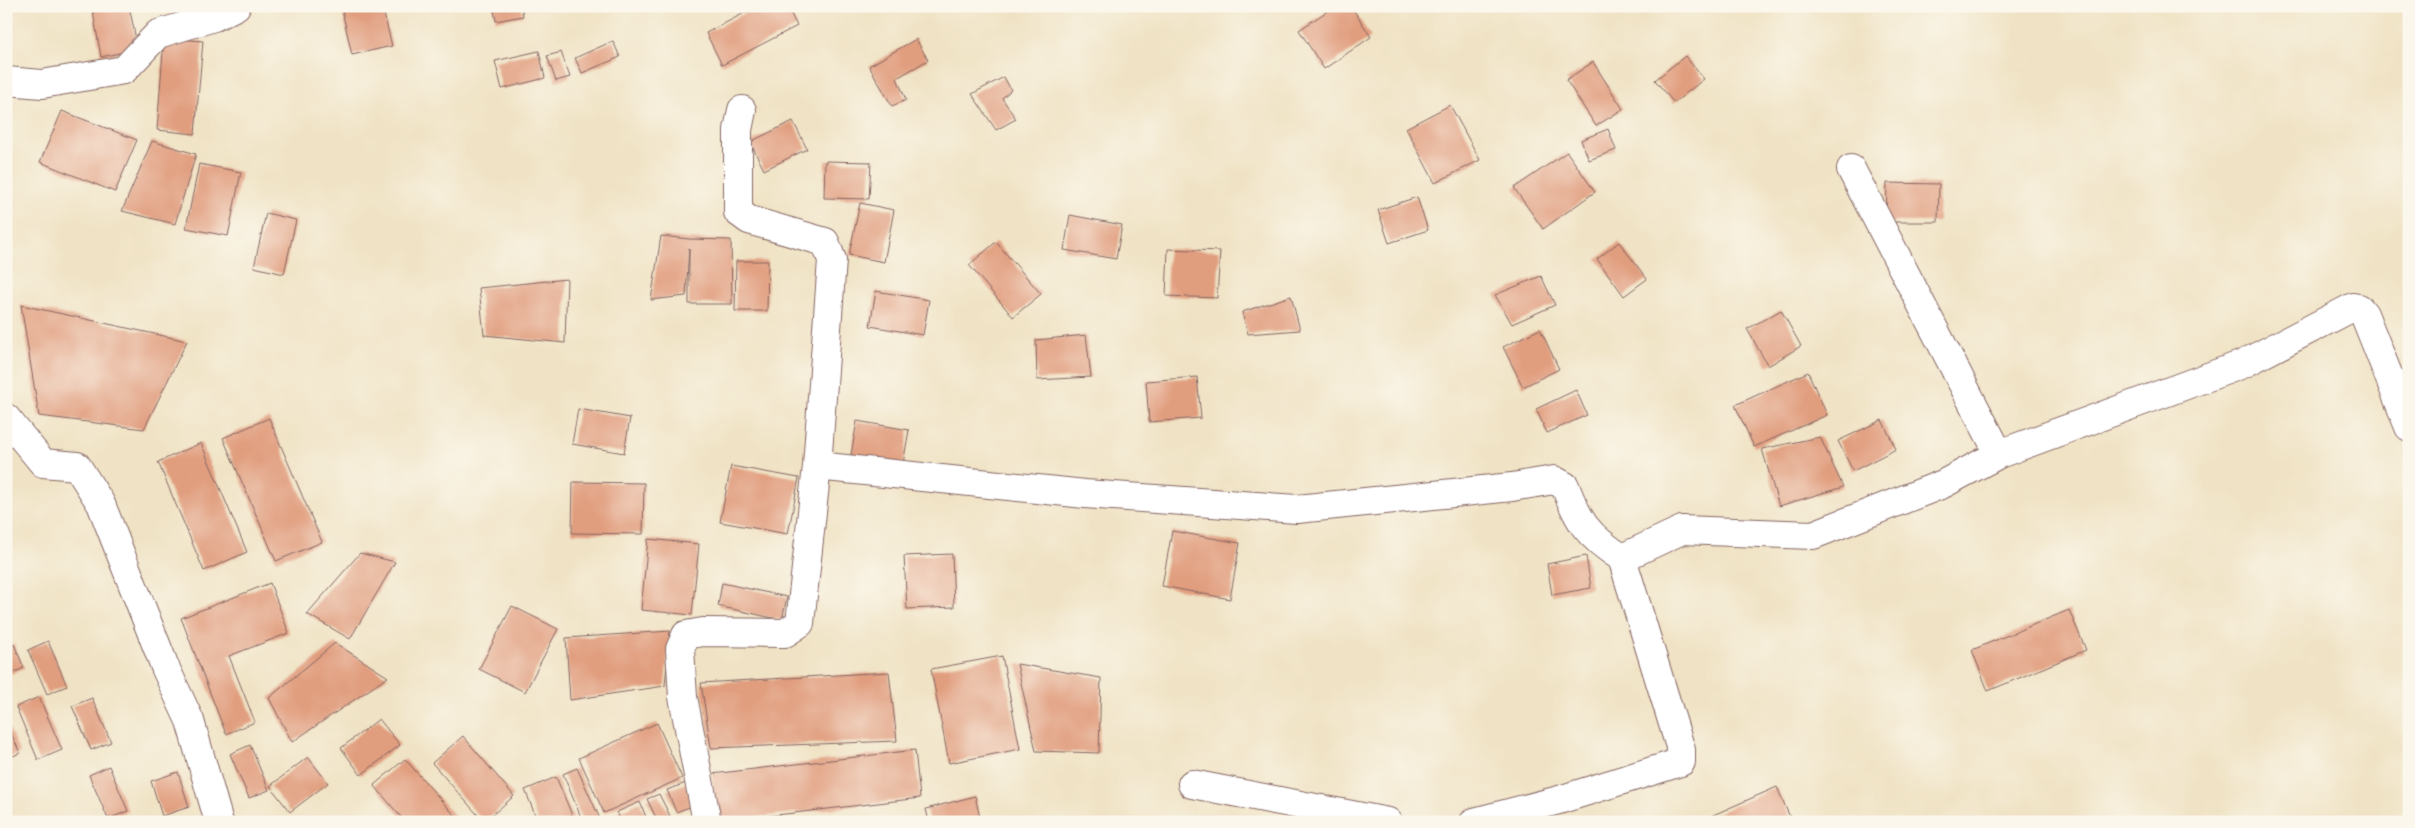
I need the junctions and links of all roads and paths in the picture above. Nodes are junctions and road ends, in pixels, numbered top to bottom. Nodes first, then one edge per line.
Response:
1 (236, 6) edge
2 (6, 81) edge
3 (742, 110) dead end
4 (1851, 168) dead end
5 (6, 418) edge
6 (2409, 427) edge
7 (1999, 454) junction
8 (817, 466) junction
9 (1622, 558) junction
10 (1192, 784) dead end
11 (219, 822) edge
12 (707, 822) edge
13 (1388, 822) edge
14 (1474, 822) edge

1 - 2 street
3 - 8 street
4 - 7 street
5 - 11 street
6 - 7 street
7 - 9 street
8 - 9 street
8 - 12 street
9 - 14 street
10 - 13 street

